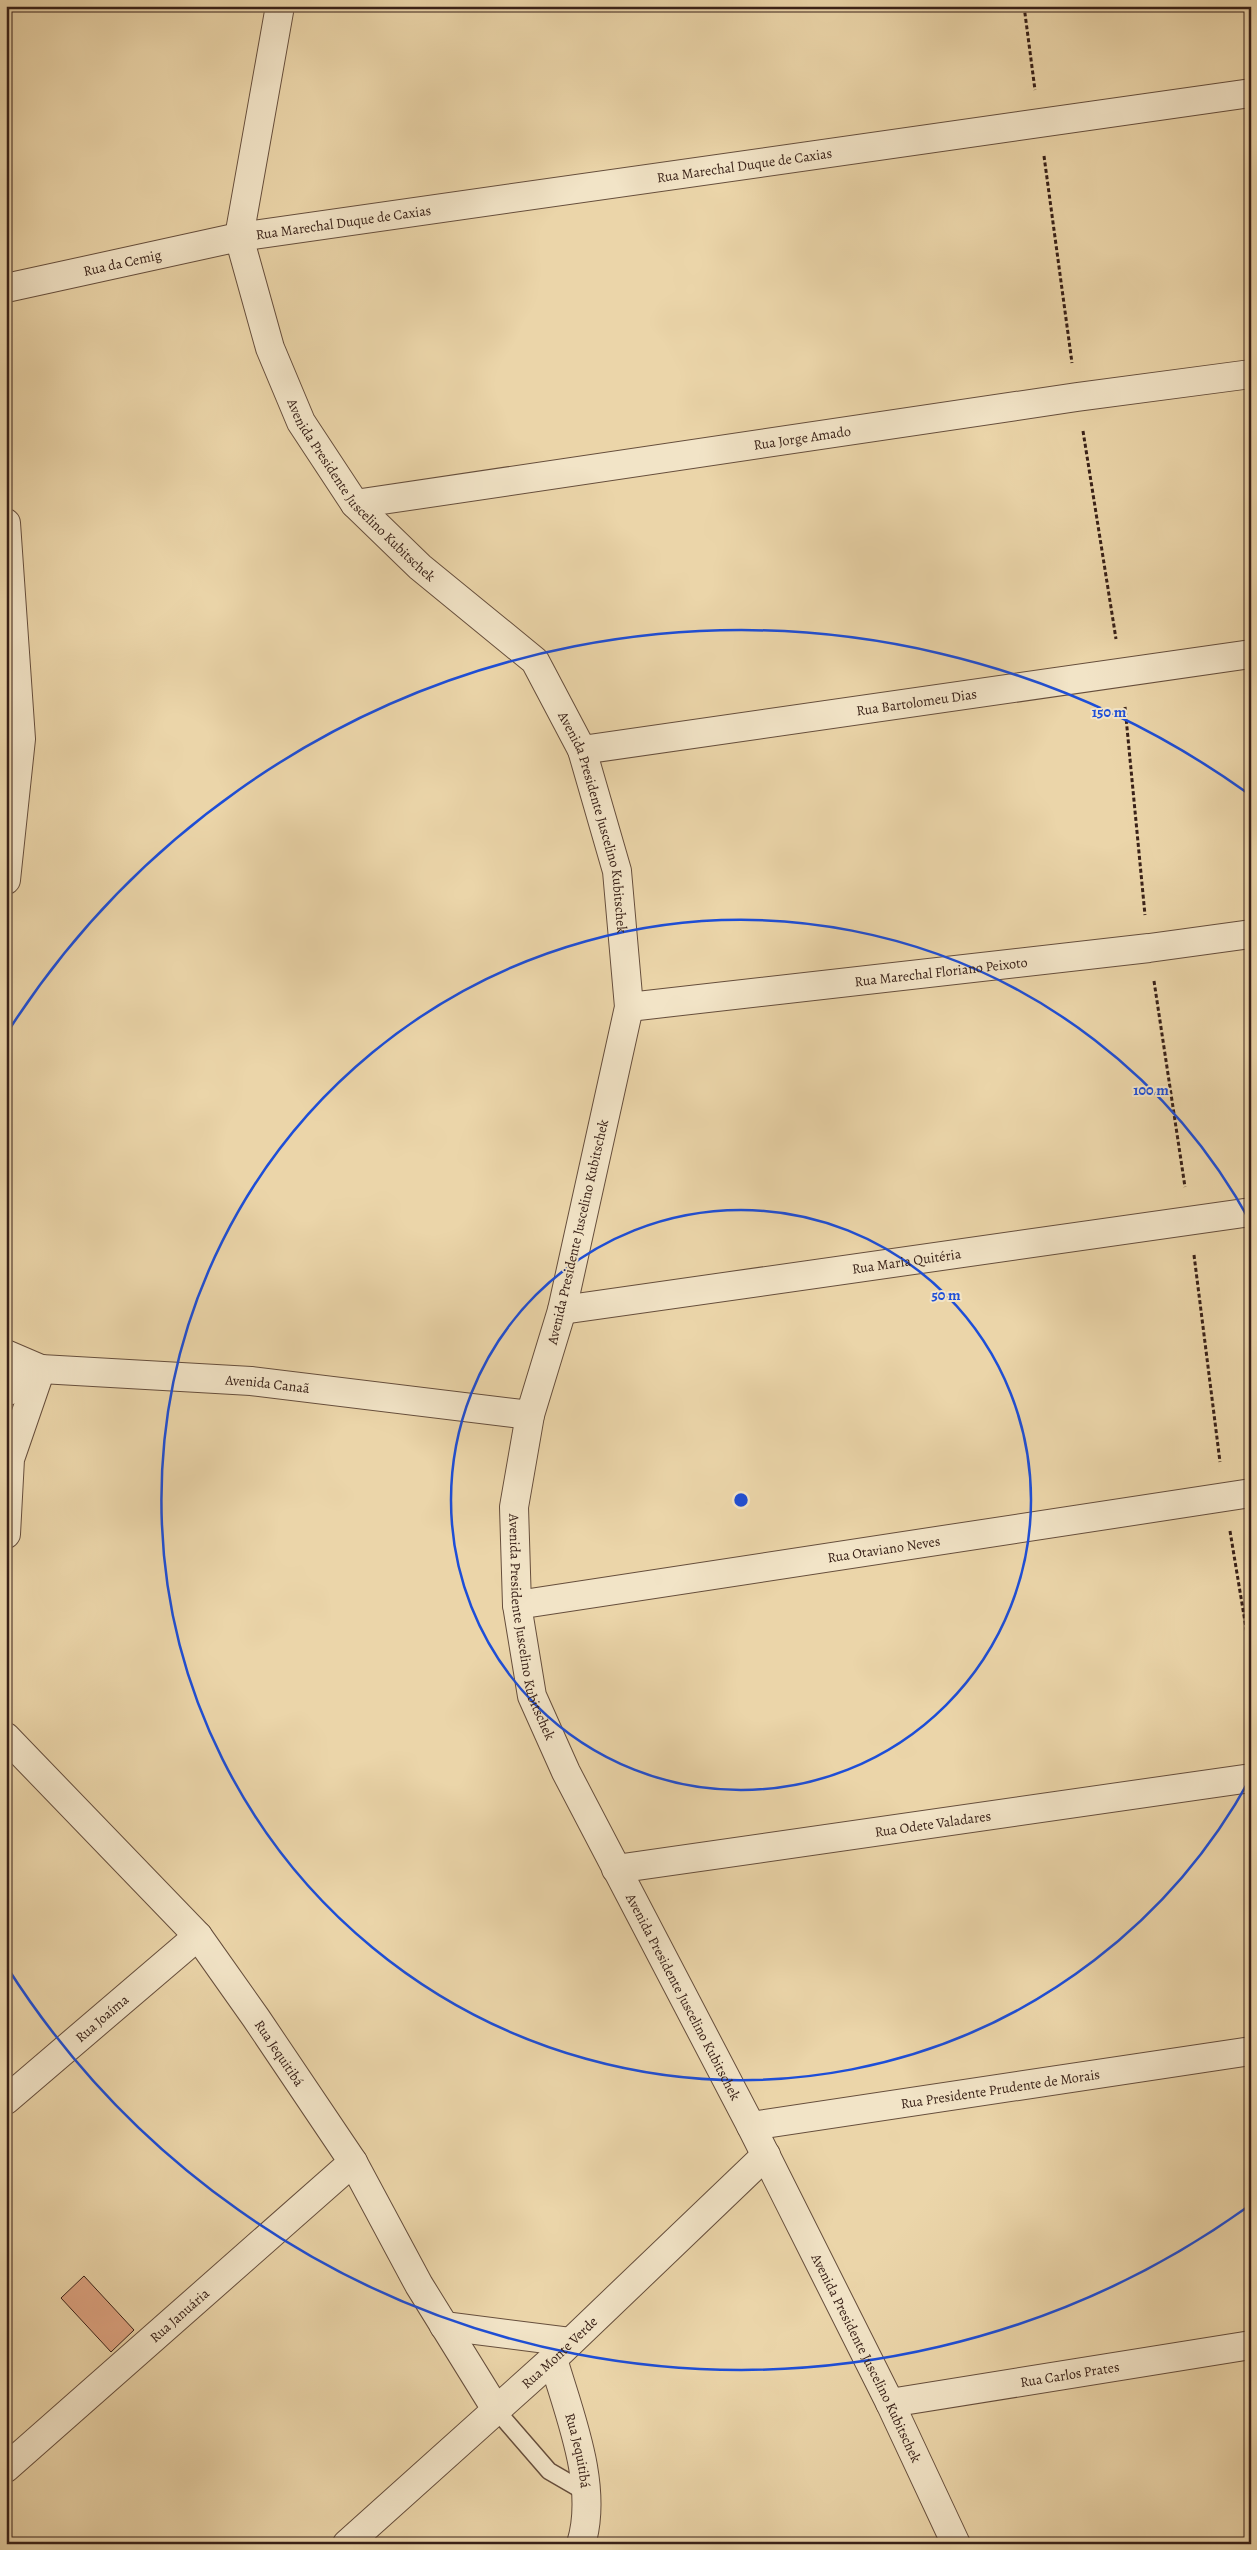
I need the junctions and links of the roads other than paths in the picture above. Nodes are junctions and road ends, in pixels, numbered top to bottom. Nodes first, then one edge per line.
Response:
1 (280, 6) edge
2 (1251, 93) edge
3 (239, 237) junction
4 (6, 288) edge
5 (1251, 374) edge
6 (355, 504) junction
7 (6, 523) edge
8 (1251, 654) edge
9 (582, 750) junction
10 (6, 880) edge
11 (1251, 934) edge
12 (629, 1008) junction
13 (1251, 1212) edge
14 (562, 1310) junction
15 (6, 1354) edge
16 (41, 1369) junction
17 (6, 1392) edge
18 (530, 1415) junction
19 (1238, 1495) edge
20 (6, 1534) edge
21 (517, 1605) junction
22 (6, 1736) edge
23 (1251, 1778) edge
24 (616, 1869) junction
25 (198, 1936) junction
26 (1251, 2051) edge
27 (6, 2100) edge
28 (751, 2126) junction
29 (766, 2155) junction
30 (352, 2162) junction
31 (444, 2326) junction
32 (1251, 2346) edge
33 (562, 2351) junction
34 (890, 2403) junction
35 (497, 2411) junction
36 (6, 2468) edge
37 (587, 2493) junction
38 (347, 2544) edge
39 (581, 2544) edge
40 (956, 2544) edge

1 - 3 street, Avenida Presidente Juscelino Kubitschek
2 - 3 street, Rua Marechal Duque de Caxias
3 - 4 street, Rua da Cemig
3 - 6 street, Avenida Presidente Juscelino Kubitschek
5 - 6 street, Rua Jorge Amado
6 - 9 street, Avenida Presidente Juscelino Kubitschek
7 - 10 street
8 - 9 street, Rua Bartolomeu Dias
9 - 12 street, Avenida Presidente Juscelino Kubitschek
11 - 12 street, Rua Marechal Floriano Peixoto
12 - 14 street, Avenida Presidente Juscelino Kubitschek
13 - 14 street, Rua Maria Quitéria
14 - 18 street, Avenida Presidente Juscelino Kubitschek
15 - 16 street, Avenida Canaã
16 - 17 street
16 - 18 street, Avenida Canaã
16 - 20 street
18 - 21 street, Avenida Presidente Juscelino Kubitschek
19 - 21 street, Rua Otaviano Neves
21 - 24 street, Avenida Presidente Juscelino Kubitschek
22 - 25 street, Rua Jequitibá
23 - 24 street, Rua Odete Valadares
24 - 28 street, Avenida Presidente Juscelino Kubitschek
25 - 27 street, Rua Joaíma
25 - 30 street, Rua Jequitibá
26 - 28 street, Rua Presidente Prudente de Morais
28 - 29 street, Avenida Presidente Juscelino Kubitschek
29 - 33 street, Rua Monte Verde
29 - 34 street, Avenida Presidente Juscelino Kubitschek
30 - 31 street, Rua Jequitibá
30 - 36 street, Rua Januária
31 - 33 street
31 - 35 street, Rua Jequitibá
32 - 34 street, Rua Carlos Prates
33 - 35 street, Rua Monte Verde
33 - 37 street, Rua Jequitibá
34 - 40 street, Avenida Presidente Juscelino Kubitschek
35 - 37 lane
35 - 38 street, Rua Monte Verde
37 - 39 street, Rua Jequitibá

